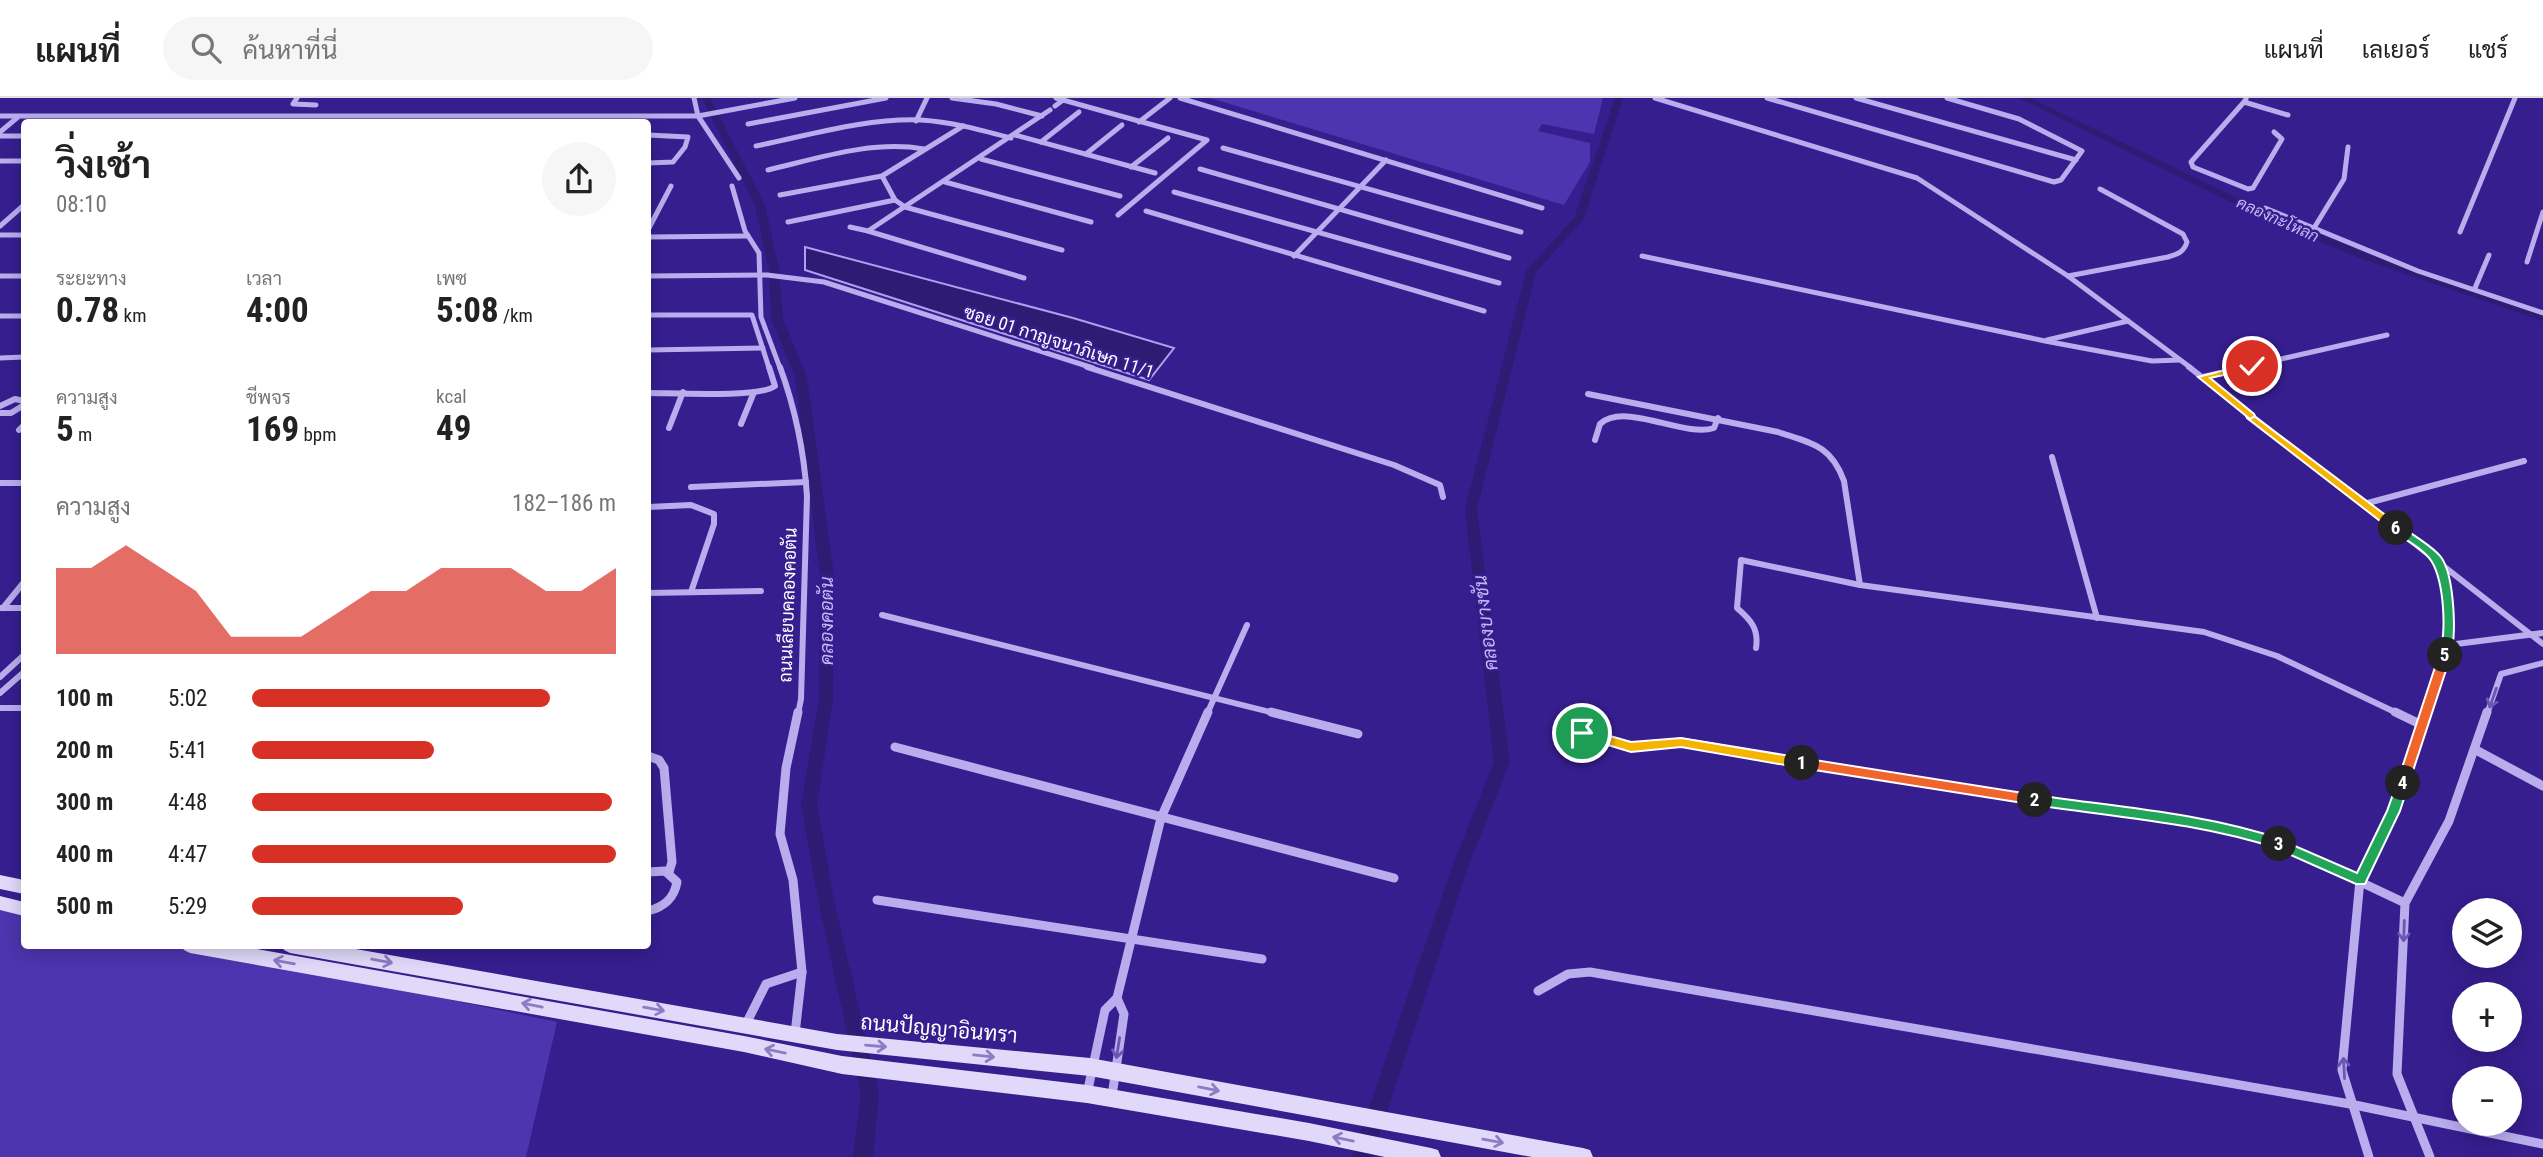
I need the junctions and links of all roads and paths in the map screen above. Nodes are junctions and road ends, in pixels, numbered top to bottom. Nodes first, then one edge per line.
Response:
1 (297, 98) edge
2 (694, 98) edge
3 (795, 98) edge
4 (886, 98) edge
5 (927, 98) edge
6 (952, 98) edge
7 (1056, 98) edge
8 (1170, 98) edge
9 (1180, 98) edge
10 (1655, 98) edge
11 (1767, 98) edge
12 (1856, 98) edge
13 (2515, 98) edge
14 (1776, 99) edge
15 (1951, 99) edge
16 (1063, 100) junction
17 (2245, 100) edge
18 (316, 104) dead end
19 (1079, 112) dead end
20 (701, 115) junction
21 (2288, 115) dead end
22 (19, 116) junction
23 (1042, 116) junction
24 (2, 118) edge
25 (916, 121) junction
26 (1139, 122) junction
27 (748, 124) dead end
28 (1122, 125) dead end
29 (964, 126) junction
30 (2274, 132) dead end
31 (0, 134) edge
32 (651, 135) edge
33 (21, 136) edge
34 (1013, 136) junction
35 (1168, 138) dead end
36 (1041, 142) junction
37 (756, 146) dead end
38 (2348, 147) dead end
39 (1223, 148) dead end
40 (925, 149) junction
41 (1086, 154) junction
42 (21, 156) edge
43 (981, 159) junction
44 (1386, 160) junction
45 (2076, 160) junction
46 (0, 161) edge
47 (15, 161) junction
48 (21, 161) edge
49 (651, 163) edge
50 (1131, 167) junction
51 (1200, 169) dead end
52 (768, 170) dead end
53 (1155, 173) dead end
54 (882, 176) junction
55 (739, 178) dead end
56 (945, 182) junction
57 (671, 186) dead end
58 (732, 186) dead end
59 (1359, 187) junction
60 (2100, 189) dead end
61 (1174, 192) dead end
62 (780, 195) dead end
63 (1120, 196) dead end
64 (894, 200) junction
65 (905, 207) junction
66 (21, 208) edge
67 (1338, 208) junction
68 (1542, 208) dead end
69 (2265, 208) dead end
70 (1146, 211) dead end
71 (2543, 212) edge
72 (1118, 215) dead end
73 (788, 222) dead end
74 (1091, 222) dead end
75 (651, 224) edge
76 (0, 226) edge
77 (850, 227) dead end
78 (2315, 228) junction
79 (868, 231) junction
80 (1317, 232) junction
81 (1521, 232) dead end
82 (2460, 232) dead end
83 (0, 235) edge
84 (21, 235) edge
85 (748, 236) junction
86 (651, 237) edge
87 (1062, 250) dead end
88 (2489, 255) dead end
89 (1294, 256) junction
90 (1642, 257) dead end
91 (1509, 258) dead end
92 (2527, 262) dead end
93 (764, 275) junction
94 (0, 276) edge
95 (21, 276) edge
96 (651, 276) edge
97 (2068, 276) junction
98 (1024, 278) dead end
99 (1499, 284) dead end
100 (2475, 288) junction
101 (1485, 311) dead end
102 (2543, 313) edge
103 (651, 315) edge
104 (0, 316) edge
105 (21, 316) edge
106 (2128, 321) junction
107 (2387, 335) dead end
108 (2045, 341) junction
109 (763, 348) junction
110 (651, 349) edge
111 (21, 357) edge
112 (0, 358) edge
113 (2180, 360) junction
114 (2203, 377) junction
115 (754, 392) junction
116 (21, 393) edge
117 (651, 393) edge
118 (683, 393) junction
119 (1588, 394) dead end
120 (15, 399) junction
121 (21, 402) edge
122 (21, 405) edge
123 (0, 406) edge
124 (0, 413) edge
125 (1718, 418) junction
126 (741, 424) dead end
127 (669, 428) dead end
128 (1595, 440) dead end
129 (2052, 457) dead end
130 (2524, 461) dead end
131 (806, 482) junction
132 (0, 483) edge
133 (21, 483) edge
134 (691, 487) dead end
135 (1443, 497) dead end
136 (2364, 504) junction
137 (651, 507) edge
138 (2437, 559) junction
139 (21, 585) edge
140 (1860, 585) junction
141 (761, 591) dead end
142 (651, 593) edge
143 (691, 593) junction
144 (1, 608) edge
145 (21, 608) edge
146 (883, 615) dead end
147 (2097, 618) junction
148 (1247, 625) dead end
149 (2543, 633) edge
150 (2532, 634) junction
151 (2543, 644) edge
152 (2448, 645) junction
153 (1756, 648) dead end
154 (21, 658) edge
155 (2543, 663) edge
156 (21, 675) edge
157 (0, 677) edge
158 (0, 693) edge
159 (1214, 698) junction
160 (0, 708) edge
161 (21, 708) edge
162 (2422, 725) junction
163 (1582, 733) dead end
164 (1358, 734) dead end
165 (895, 747) dead end
166 (2476, 750) junction
167 (651, 757) edge
168 (2543, 786) edge
169 (1161, 818) junction
170 (651, 872) edge
171 (669, 872) junction
172 (1394, 878) dead end
173 (2360, 880) junction
174 (0, 882) edge
175 (21, 886) edge
176 (877, 900) dead end
177 (2405, 903) junction
178 (0, 904) edge
179 (21, 908) edge
180 (651, 910) edge
181 (1132, 940) junction
182 (212, 949) edge
183 (313, 949) edge
184 (1262, 959) dead end
185 (802, 972) junction
186 (1538, 990) dead end
187 (1117, 998) junction
188 (610, 1001) junction
189 (599, 1019) junction
190 (745, 1026) junction
191 (795, 1035) junction
192 (1090, 1067) junction
193 (1115, 1071) junction
194 (1087, 1094) junction
195 (1111, 1099) junction
196 (2350, 1104) junction
197 (2416, 1119) junction
198 (2543, 1144) edge
199 (1428, 1156) edge
200 (1583, 1157) edge
201 (2369, 1157) edge
202 (2430, 1157) edge

1 - 18 street
2 - 20 street
3 - 20 street
4 - 27 street
5 - 25 street
6 - 23 street
7 - 16 street
8 - 26 street
9 - 44 street
10 - 97 street
11 - 14 street
12 - 45 street
13 - 82 street
14 - 45 street
15 - 45 street
16 - 23 street
16 - 26 street
17 - 21 street
17 - 30 street
19 - 36 street
20 - 22 street
20 - 55 street
22 - 24 street
22 - 31 street
23 - 34 street
25 - 29 street
25 - 37 street
26 - 72 street
28 - 41 street
29 - 34 street
29 - 40 street
31 - 33 street
32 - 49 street
34 - 36 street
34 - 43 street
35 - 50 street
36 - 41 street
38 - 78 street
39 - 59 street
40 - 52 street
40 - 54 street
41 - 50 street
42 - 47 street
43 - 56 street
43 - 63 street
44 - 59 street
44 - 68 street
46 - 47 street
47 - 48 street
50 - 53 street
51 - 67 street
54 - 62 street
54 - 64 street
56 - 65 street
56 - 74 street
57 - 75 street
58 - 85 street, ถนนเลียบคลองคอตัน
59 - 67 street
59 - 81 street
60 - 97 street
61 - 80 street
64 - 65 street
64 - 73 street
65 - 79 street
65 - 87 street
66 - 76 street
67 - 80 street
67 - 91 street
69 - 78 street
70 - 89 street
71 - 92 street
77 - 79 street
78 - 100 street
79 - 98 street
80 - 89 street
80 - 99 street
83 - 84 street
85 - 86 street
85 - 93 street, ถนนเลียบคลองคอตัน
88 - 100 street
89 - 101 street
90 - 108 street
93 - 96 street, ซอย 01 กาญจนาภิเษก 11/1
93 - 131 street, ถนนเลียบคลองคอตัน
93 - 135 street, ซอย 01 กาญจนาภิเษก 11/1
94 - 95 street
97 - 106 street
100 - 102 street
103 - 109 street
104 - 105 street
106 - 108 street
106 - 113 street
107 - 114 street
108 - 113 street
109 - 110 street
109 - 115 street
111 - 112 street
113 - 114 street
114 - 136 street
115 - 118 street
115 - 126 street
116 - 120 street
117 - 118 street
118 - 127 street
119 - 125 street
120 - 121 street
120 - 123 street
122 - 124 street
125 - 128 street
125 - 140 street
129 - 147 street
130 - 136 street
131 - 134 street
131 - 185 street, ถนนเลียบคลองคอตัน
132 - 133 street
136 - 138 street
137 - 143 street
138 - 150 street
138 - 152 street
139 - 144 street
140 - 147 street
140 - 153 street
141 - 143 street
142 - 143 street
144 - 145 street
146 - 159 street
147 - 162 street
148 - 159 street
149 - 150 street
150 - 151 street
150 - 152 street
152 - 162 street
154 - 157 street
155 -> 166 street
156 - 158 street
159 - 164 street
159 - 169 street
160 - 161 street
162 - 173 street
163 - 173 street
165 - 169 street
166 - 168 street
166 - 177 street
167 - 171 street
169 - 172 street
169 - 181 street
170 - 171 street
171 - 180 street
173 - 177 street
196 -> 173 street
174 - 175 main road
176 - 181 street
177 -> 197 street
178 - 179 main road
181 - 184 street
181 - 187 street
189 -> 182 main road
183 -> 188 main road, ถนนปัญญาอินทรา
185 - 190 street
185 - 191 street, ถนนเลียบคลองคอตัน
186 - 196 street
187 - 192 street
187 -> 193 street
188 - 189 main road
188 -> 190 main road, ถนนปัญญาอินทรา
194 -> 189 main road
190 - 191 main road, ถนนปัญญาอินทรา
191 -> 192 main road, ถนนปัญญาอินทรา
192 - 193 main road, ถนนปัญญาอินทรา
192 - 194 street
193 - 195 street
193 -> 200 main road, ถนนปัญญาอินทรา
194 - 195 main road
199 -> 195 main road
196 - 197 street
196 - 201 street
197 - 198 street
197 - 202 street

